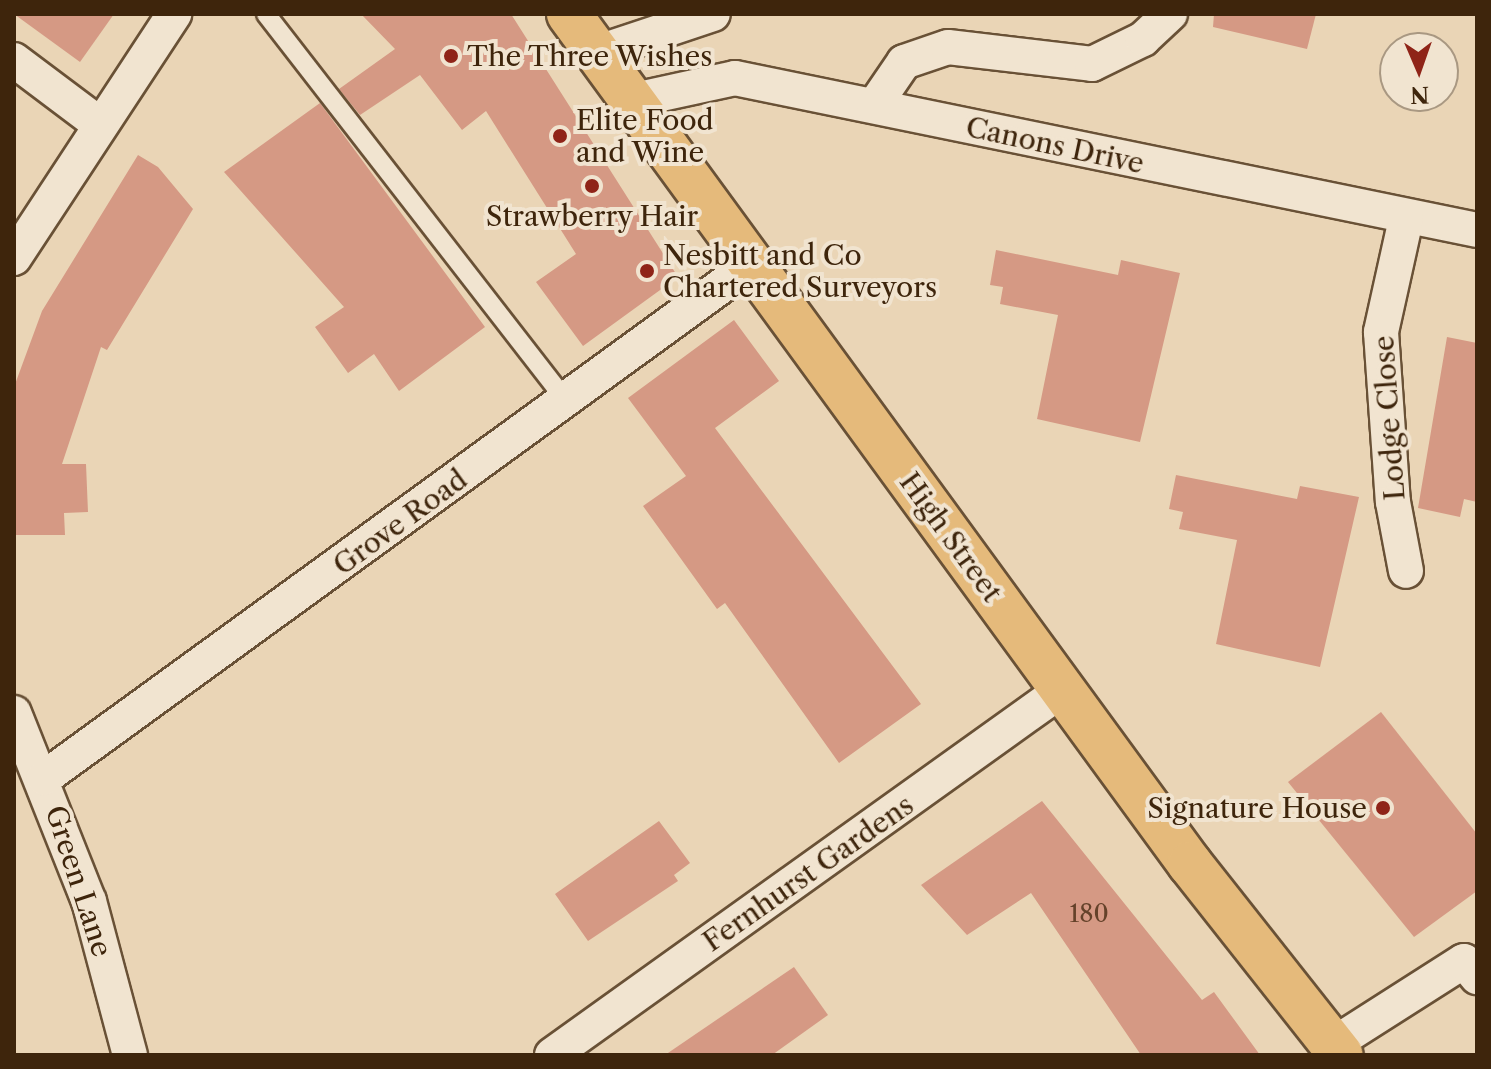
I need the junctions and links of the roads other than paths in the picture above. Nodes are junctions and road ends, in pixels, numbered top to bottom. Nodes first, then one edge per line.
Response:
1 (174, 14) edge
2 (266, 14) edge
3 (569, 14) edge
4 (713, 14) edge
5 (1170, 14) edge
6 (596, 53) junction
7 (14, 60) edge
8 (634, 100) junction
9 (874, 106) junction
10 (98, 123) junction
11 (1406, 219) junction
12 (1477, 230) edge
13 (14, 258) edge
14 (753, 263) junction
15 (567, 402) junction
16 (1406, 571) dead end
17 (1062, 690) junction
18 (14, 713) edge
19 (44, 778) junction
20 (1473, 965) edge
21 (1336, 1050) edge
22 (130, 1055) edge
23 (552, 1055) edge

1 - 10 street
2 - 15 lane
3 - 6 main road, High Street
4 - 6 street
5 - 9 street
6 - 8 main road, High Street
7 - 10 street
8 - 9 street, Canons Drive
8 - 14 main road, High Street
9 - 11 street, Canons Drive
10 - 13 street
11 - 12 street, Canons Drive
11 - 16 street, Lodge Close
14 - 15 street, Grove Road
14 - 17 main road, High Street
15 - 19 street, Grove Road
17 - 21 main road, High Street
17 - 23 street, Fernhurst Gardens
18 - 19 street, Green Lane
19 - 22 street, Green Lane
20 - 21 street

